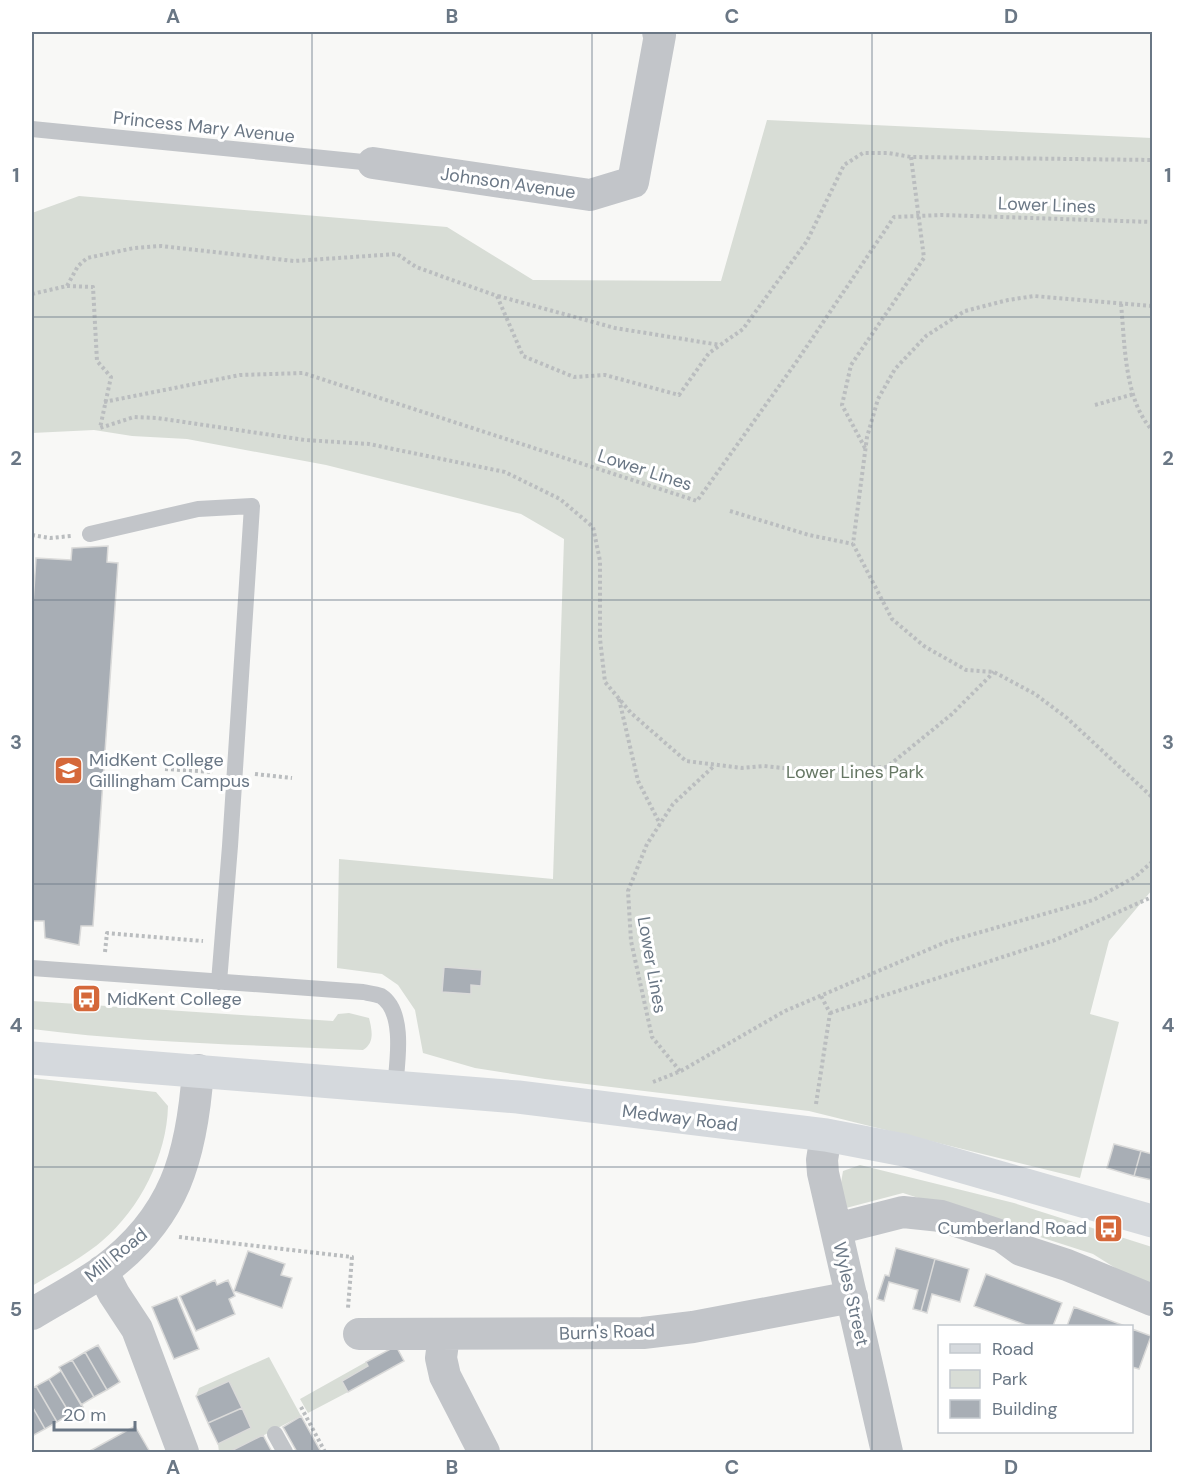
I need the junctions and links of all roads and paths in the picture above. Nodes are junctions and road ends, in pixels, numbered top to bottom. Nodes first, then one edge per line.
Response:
1 (658, 32) edge
2 (32, 129) edge
3 (911, 157) junction
4 (1152, 160) edge
5 (373, 163) joint
6 (1152, 222) edge
7 (67, 286) junction
8 (32, 294) edge
9 (497, 296) junction
10 (1121, 304) junction
11 (1152, 306) edge
12 (720, 345) junction
13 (1134, 394) junction
14 (104, 402) junction
15 (1095, 405) dead end
16 (1152, 430) edge
17 (865, 449) junction
18 (730, 511) dead end
19 (90, 534) joint
20 (32, 535) edge
21 (853, 544) junction
22 (994, 672) junction
23 (618, 698) junction
24 (715, 765) junction
25 (165, 769) dead end
26 (220, 773) dead end
27 (267, 775) dead end
28 (291, 778) dead end
29 (1152, 797) edge
30 (660, 824) junction
31 (1152, 862) edge
32 (1152, 897) edge
33 (209, 943) dead end
34 (104, 955) dead end
35 (32, 968) edge
36 (219, 982) junction
37 (821, 996) junction
38 (830, 1012) junction
39 (32, 1058) edge
40 (198, 1070) junction
41 (680, 1071) junction
42 (648, 1084) dead end
43 (395, 1087) junction
44 (821, 1120) junction
45 (1152, 1221) edge
46 (836, 1229) junction
47 (179, 1237) dead end
48 (102, 1271) junction
49 (852, 1297) junction
50 (1152, 1300) edge
51 (32, 1314) edge
52 (359, 1334) joint
53 (444, 1335) junction
54 (301, 1407) dead end
55 (275, 1434) dead end
56 (183, 1452) edge
57 (285, 1452) edge
58 (325, 1452) edge
59 (484, 1452) edge
60 (887, 1452) edge

1 - 5 street, Johnson Avenue
2 - 5 lane, Princess Mary Avenue
3 - 4 path
3 - 12 path
3 - 17 path
6 - 14 path, Lower Lines
7 - 8 path
7 - 9 path
7 - 14 path
9 - 12 path
9 - 12 path
10 - 11 path
10 - 13 path
10 - 17 path
13 - 15 path
13 - 16 path
14 - 23 path
17 - 21 path
18 - 21 path
19 - 20 path
19 - 36 lane
21 - 22 path
22 - 24 path
22 - 29 path
23 - 24 path
23 - 30 path
24 - 30 path, Lower Lines
25 - 26 path
27 - 28 path
30 - 41 path, Lower Lines
31 - 37 path
32 - 38 path
33 - 34 path
35 - 36 lane
36 - 43 lane
37 - 38 path
37 - 41 path
38 - 44 path
39 - 40 main road, Medway Road
40 - 43 main road, Medway Road
40 - 48 street, Mill Road
41 - 42 path
43 - 44 main road, Medway Road
44 - 45 main road, Medway Road
44 - 46 street, Wyles Street
46 - 49 street, Wyles Street
46 - 50 street
47 - 52 path
48 - 51 street, Mill Road
48 - 56 street
49 - 53 street, Burn's Road
49 - 60 street, Wyles Street
52 - 53 street, Burn's Road
53 - 59 street
54 - 58 path
55 - 57 lane

